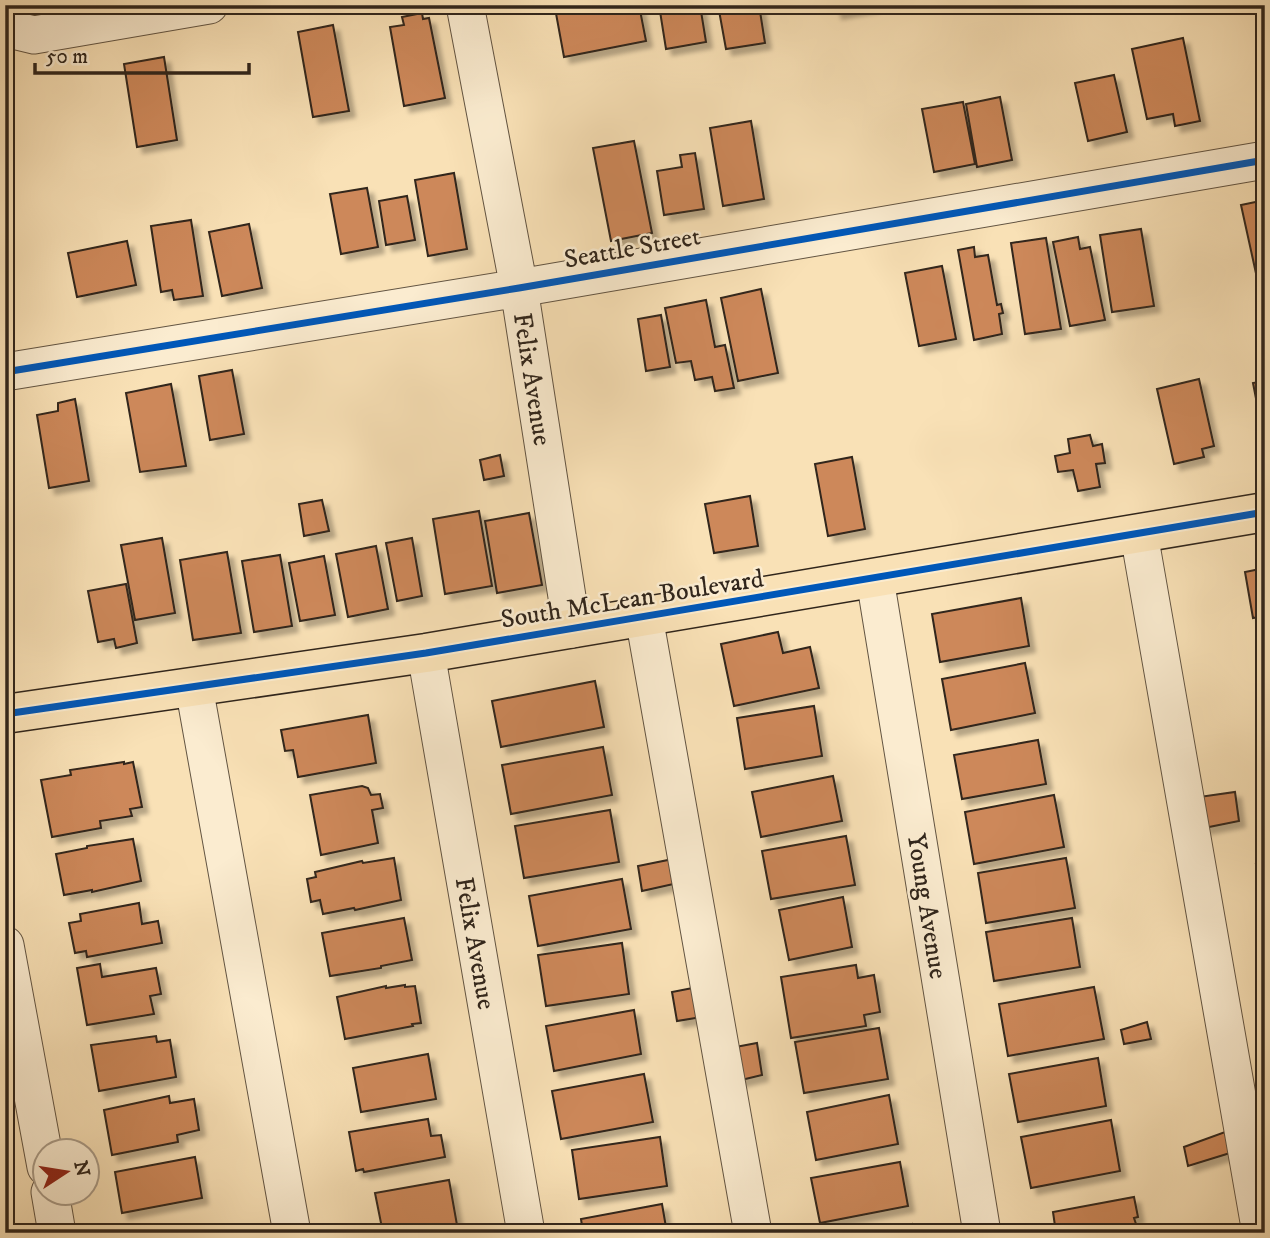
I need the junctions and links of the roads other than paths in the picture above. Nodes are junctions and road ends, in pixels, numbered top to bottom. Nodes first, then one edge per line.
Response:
1 (209, 5) edge
2 (465, 5) edge
3 (5, 27) edge
4 (1265, 160) edge
5 (519, 288) junction
6 (5, 372) edge
7 (1265, 512) edge
8 (1139, 534) junction
9 (875, 579) junction
10 (644, 617) junction
11 (572, 629) junction
12 (426, 653) junction
13 (194, 687) junction
14 (5, 714) edge
15 (5, 945) edge
16 (40, 1136) edge
17 (52, 1206) edge
18 (57, 1233) edge
19 (292, 1233) edge
20 (526, 1233) edge
21 (753, 1233) edge
22 (982, 1233) edge
23 (1261, 1233) edge

1 - 3 street
2 - 5 street, Felix Avenue
4 - 5 street, Seattle Street
5 - 6 street, Seattle Street
5 - 11 street, Felix Avenue
7 - 8 main road, South McLean Boulevard
8 - 9 main road, South McLean Boulevard
8 - 23 street
9 - 10 main road, South McLean Boulevard
9 - 22 street, Young Avenue
10 - 11 main road, South McLean Boulevard
10 - 21 street
11 - 12 main road, South McLean Boulevard
12 - 13 main road, South McLean Boulevard
12 - 20 street, Felix Avenue
13 - 14 main road, South McLean Boulevard
13 - 19 street
15 - 16 street
17 - 18 street

